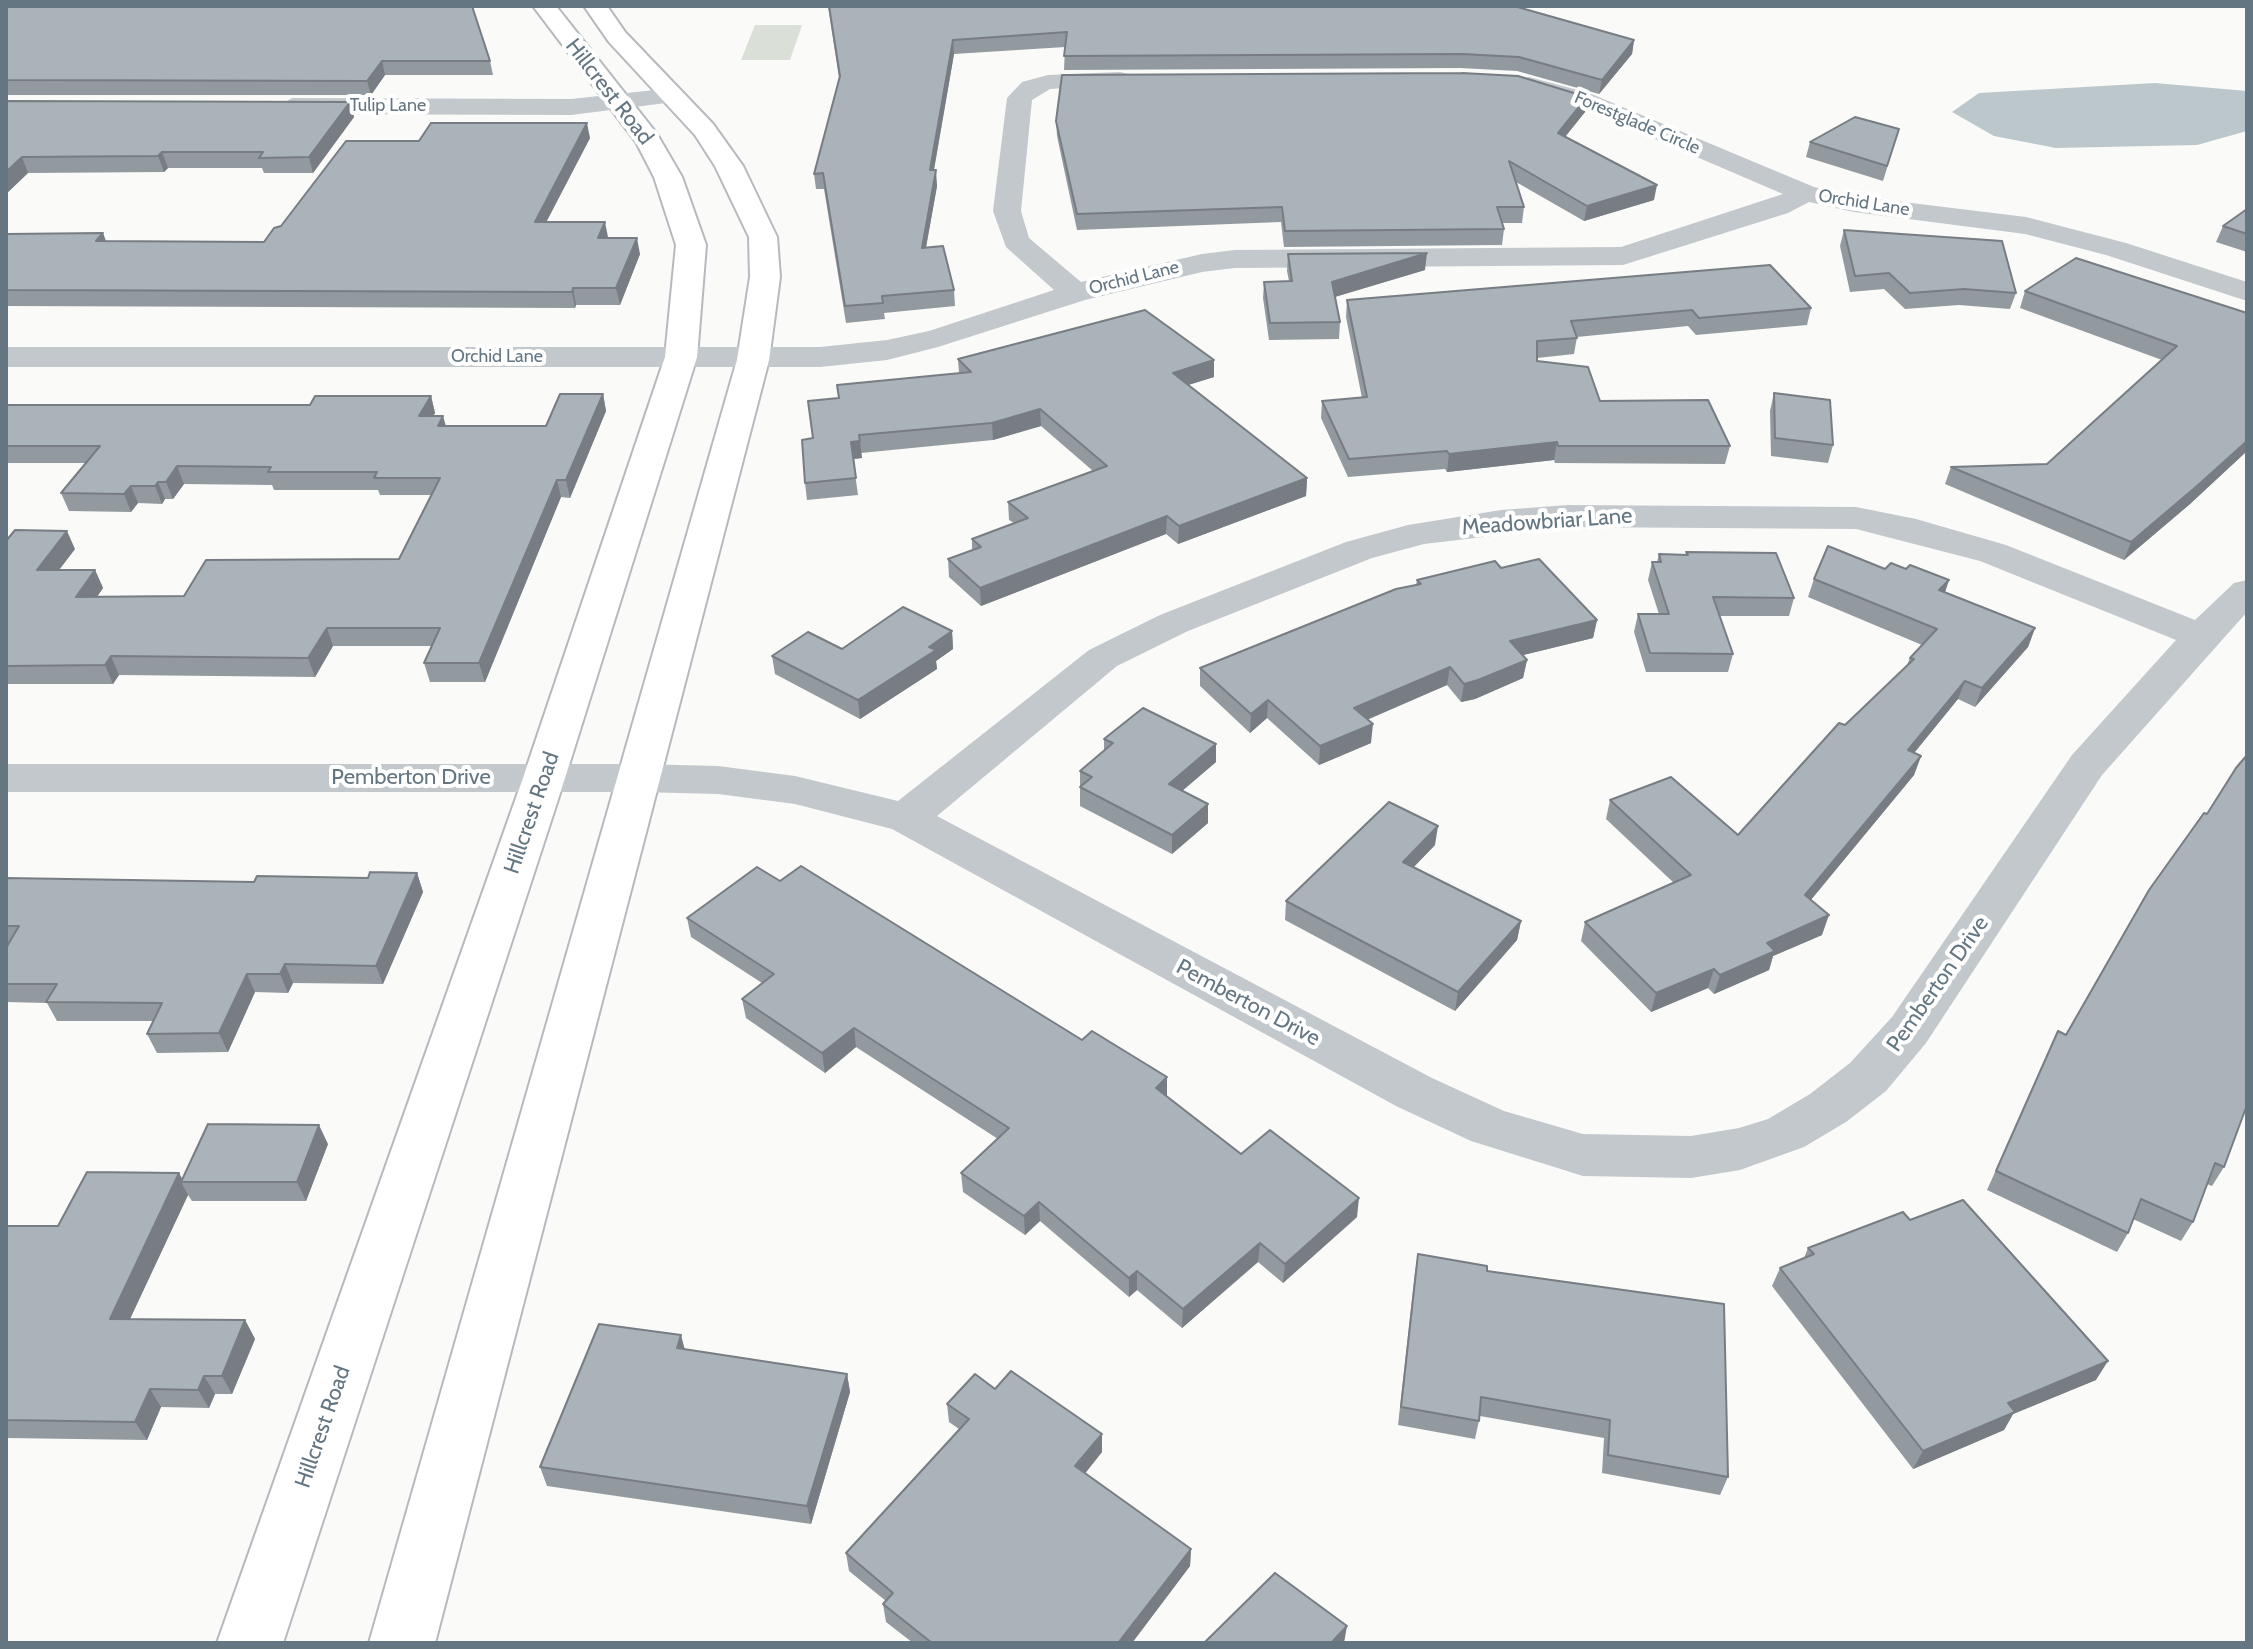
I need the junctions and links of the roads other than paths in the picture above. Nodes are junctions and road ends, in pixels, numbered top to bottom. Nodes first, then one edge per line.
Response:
1 (544, 6) edge
2 (595, 6) edge
3 (1151, 79) edge
4 (1505, 80) edge
5 (673, 96) junction
6 (618, 104) junction
7 (273, 106) edge
8 (1805, 193) junction
9 (2247, 292) edge
10 (1075, 293) junction
11 (6, 357) edge
12 (681, 357) junction
13 (753, 360) junction
14 (2247, 591) edge
15 (2201, 636) junction
16 (6, 778) edge
17 (544, 778) junction
18 (639, 778) junction
19 (906, 818) junction
20 (250, 1643) edge
21 (402, 1643) edge

1 - 6 main road, Hillcrest Road
2 - 5 main road, Hillcrest Road
3 - 10 street
4 - 8 street, Forestglade Circle
5 - 6 street, Tulip Lane
5 - 13 main road, Hillcrest Road
6 - 7 street, Tulip Lane
6 - 12 main road, Hillcrest Road
8 - 9 street, Orchid Lane
8 - 10 street, Orchid Lane
10 - 13 street, Orchid Lane
11 - 12 street, Orchid Lane
12 - 13 street, Orchid Lane
12 - 17 main road, Hillcrest Road
13 - 18 main road, Hillcrest Road
14 - 15 street, Pemberton Drive
15 - 19 street, Meadowbriar Lane
15 - 19 street, Pemberton Drive
16 - 17 street, Pemberton Drive
17 - 18 street, Pemberton Drive
17 - 20 main road, Hillcrest Road
18 - 19 street, Pemberton Drive
18 - 21 main road, Hillcrest Road

